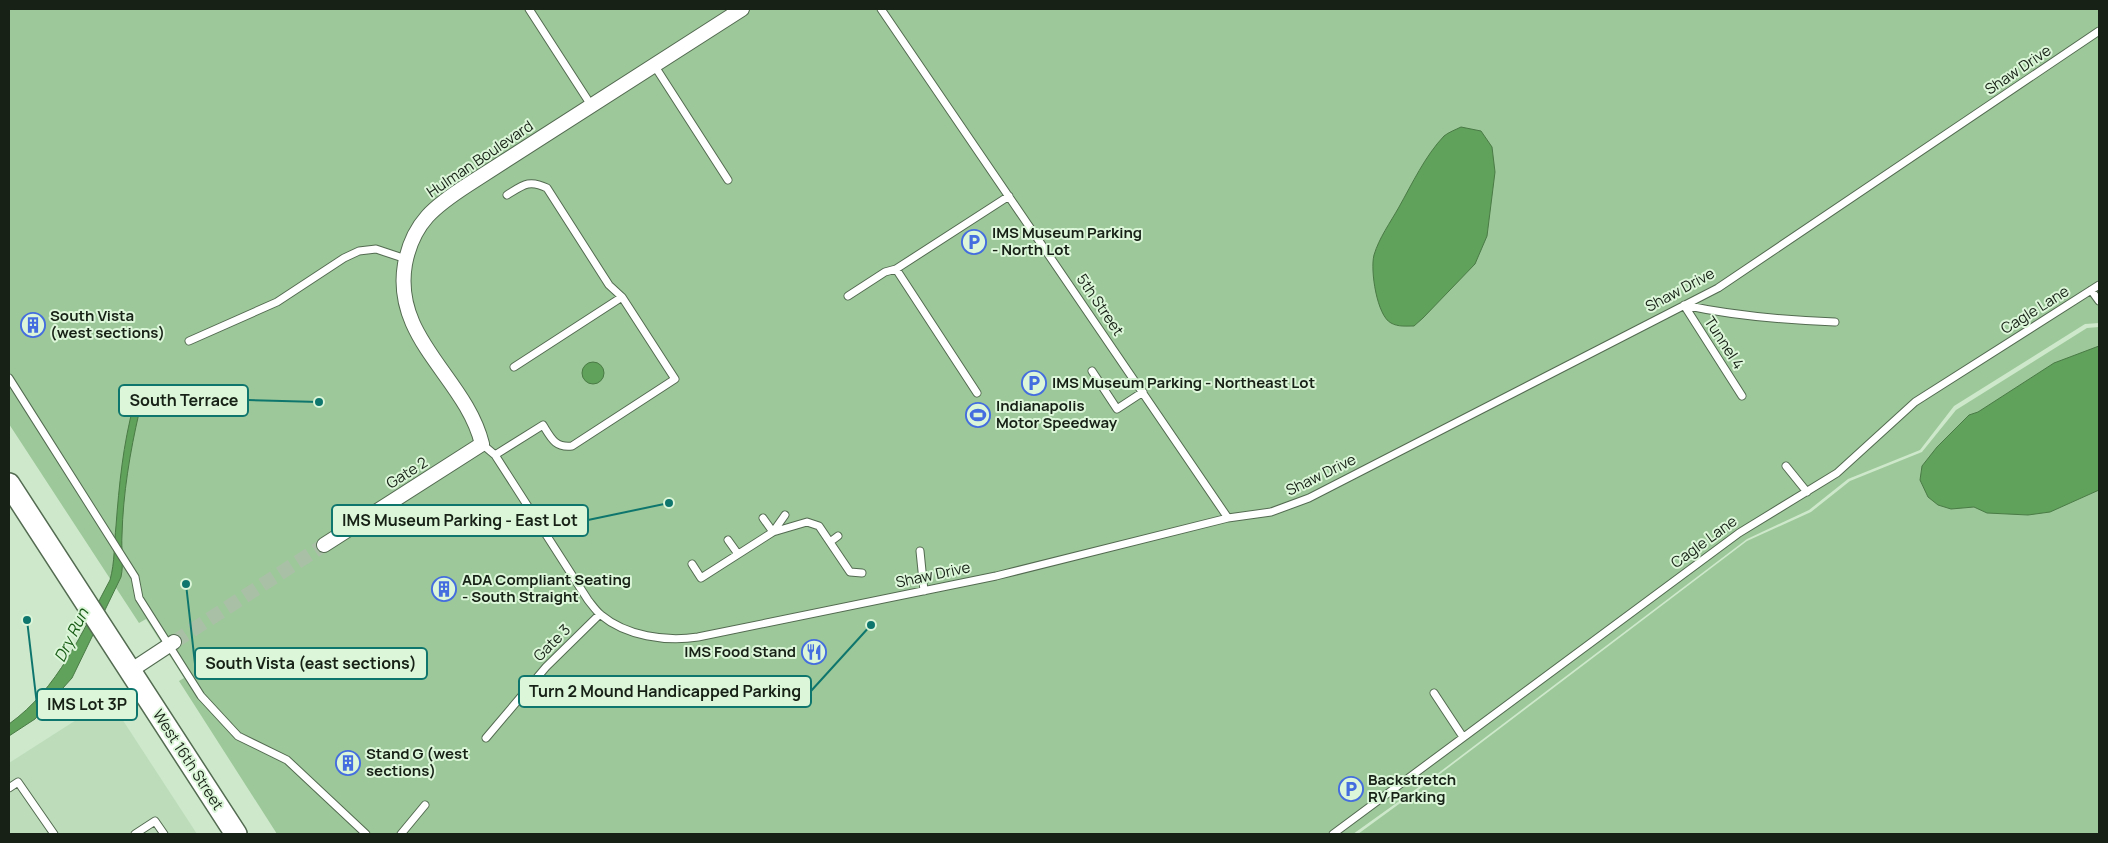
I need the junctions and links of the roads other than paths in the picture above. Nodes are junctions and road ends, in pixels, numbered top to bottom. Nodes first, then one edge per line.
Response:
1 (529, 9) edge
2 (742, 9) edge
3 (881, 9) edge
4 (2099, 31) edge
5 (654, 65) junction
6 (591, 105) junction
7 (728, 180) dead end
8 (507, 195) dead end
9 (1009, 196) junction
10 (406, 259) junction
11 (896, 269) junction
12 (2099, 285) edge
13 (2091, 290) junction
14 (848, 296) dead end
15 (622, 297) junction
16 (2099, 301) edge
17 (1684, 305) junction
18 (1835, 322) dead end
19 (189, 341) dead end
20 (514, 368) dead end
21 (1092, 371) dead end
22 (9, 378) edge
23 (977, 392) dead end
24 (1143, 392) junction
25 (1742, 396) dead end
26 (482, 444) junction
27 (495, 455) junction
28 (1786, 466) dead end
29 (9, 484) edge
30 (1807, 492) junction
31 (785, 515) dead end
32 (763, 518) dead end
33 (1228, 518) junction
34 (773, 532) junction
35 (838, 536) dead end
36 (728, 540) dead end
37 (830, 542) junction
38 (324, 544) tunnel mouth
39 (920, 551) dead end
40 (738, 554) junction
41 (692, 564) dead end
42 (862, 573) dead end
43 (924, 591) junction
44 (600, 614) junction
45 (171, 644) junction
46 (130, 671) junction
47 (1434, 693) dead end
48 (486, 738) dead end
49 (1463, 738) junction
50 (9, 788) edge
51 (425, 805) dead end
52 (54, 834) edge
53 (135, 834) edge
54 (164, 834) edge
55 (236, 834) edge
56 (366, 834) edge
57 (401, 834) edge
58 (1333, 834) edge

1 - 6 lane
2 - 5 street, Hulman Boulevard
3 - 9 lane, 5th Street
4 - 17 lane, Shaw Drive
5 - 6 street, Hulman Boulevard
5 - 7 lane
6 - 10 street, Hulman Boulevard
8 - 15 lane
9 - 11 lane
9 - 24 lane, 5th Street
10 - 19 lane
10 - 26 street, Hulman Boulevard
11 - 14 lane
11 - 23 lane
12 - 13 lane, Cagle Lane
13 - 16 lane
13 - 30 lane, Cagle Lane
15 - 20 lane
15 - 27 lane
17 - 18 lane
17 - 25 lane, Tunnel 4
17 - 33 lane, Shaw Drive
21 - 24 lane
22 - 45 lane
24 - 33 lane, 5th Street
26 - 27 lane, Shaw Drive
26 - 38 street, Gate 2
27 - 44 lane, Shaw Drive
28 - 30 lane
29 - 46 main road, West 16th Street
30 - 49 lane, Cagle Lane
31 - 34 lane
32 - 34 lane
33 - 43 lane, Shaw Drive
34 - 37 lane
34 - 40 lane
35 - 37 lane
36 - 40 lane
37 - 42 lane
39 - 43 lane
40 - 41 lane
43 - 44 lane, Shaw Drive
44 - 48 lane, Gate 3
45 - 46 street
45 - 56 lane
46 - 55 main road, West 16th Street
47 - 49 lane
49 - 58 lane, Cagle Lane
50 - 52 lane
51 - 57 lane
53 - 54 lane

